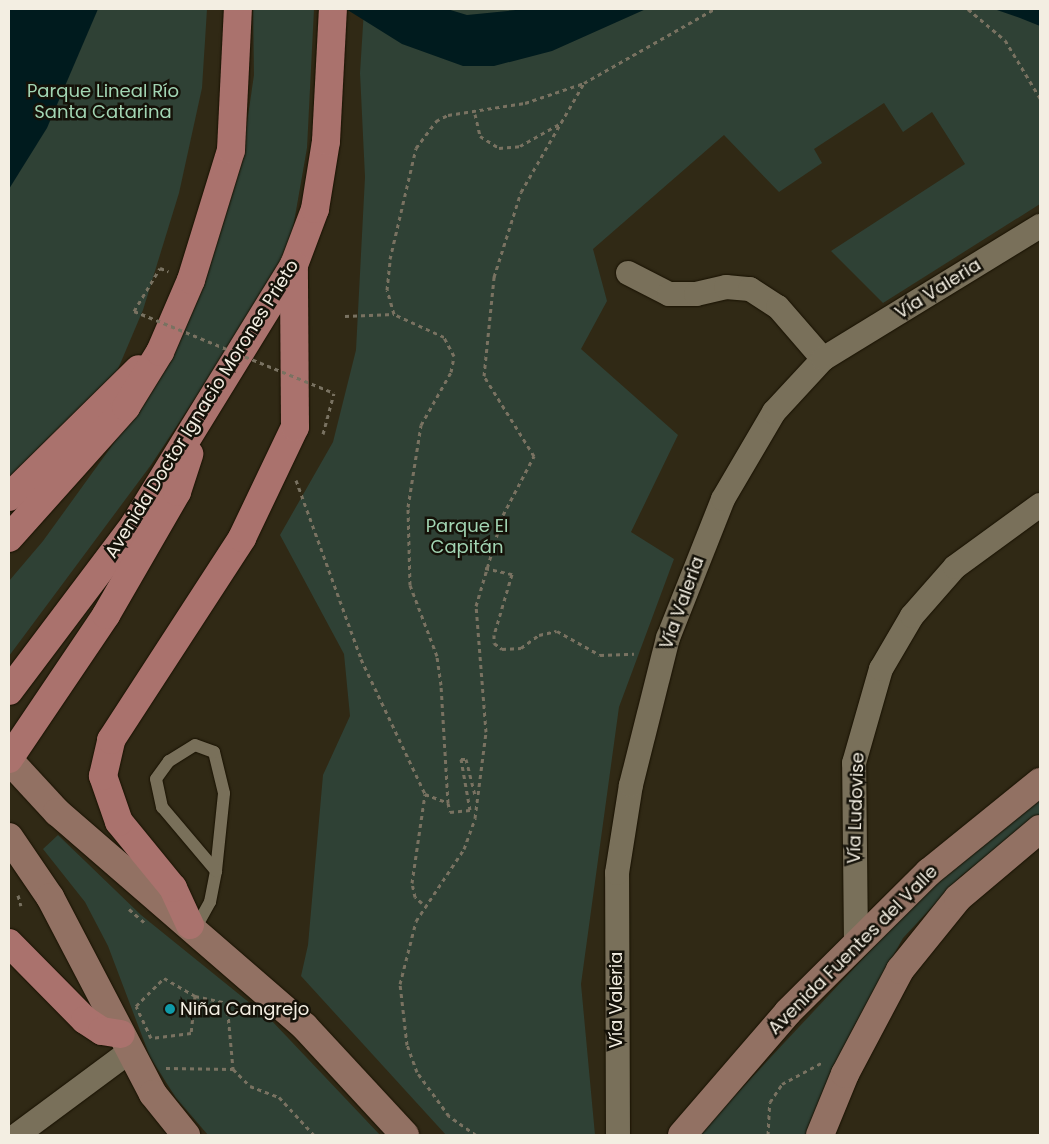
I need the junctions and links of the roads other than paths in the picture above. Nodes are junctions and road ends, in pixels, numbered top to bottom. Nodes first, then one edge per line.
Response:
1 (238, 9) edge
2 (333, 9) edge
3 (1040, 226) edge
4 (294, 265) junction
5 (628, 273) dead end
6 (160, 352) junction
7 (823, 359) junction
8 (194, 427) junction
9 (9, 497) edge
10 (1040, 504) edge
11 (9, 538) edge
12 (9, 691) edge
13 (9, 760) edge
14 (1040, 782) edge
15 (1040, 829) edge
16 (16, 845) edge
17 (216, 871) junction
18 (9, 921) edge
19 (192, 927) junction
20 (9, 943) edge
21 (856, 944) junction
22 (67, 1000) junction
23 (139, 1042) junction
24 (17, 1135) edge
25 (186, 1135) edge
26 (405, 1135) edge
27 (618, 1135) edge
28 (682, 1135) edge
29 (820, 1135) edge

1 - 6 main road
2 - 4 main road, Avenida Doctor Ignacio Morones Prieto
3 - 7 street, Vía Valeria
4 - 8 main road, Avenida Doctor Ignacio Morones Prieto
4 - 19 main road
5 - 7 street
6 - 9 main road
6 - 11 main road
7 - 27 street, Vía Valeria
8 - 12 main road, Avenida Doctor Ignacio Morones Prieto
8 - 13 main road
10 - 21 street, Vía Ludovise
13 - 19 street
14 - 21 street, Avenida Fuentes del Valle
15 - 29 street
16 - 23 street
17 - 17 lane
17 - 19 lane
18 - 22 main road
19 - 26 street
20 - 22 main road
21 - 28 street, Avenida Fuentes del Valle
22 - 23 main road
23 - 24 street
23 - 25 street

